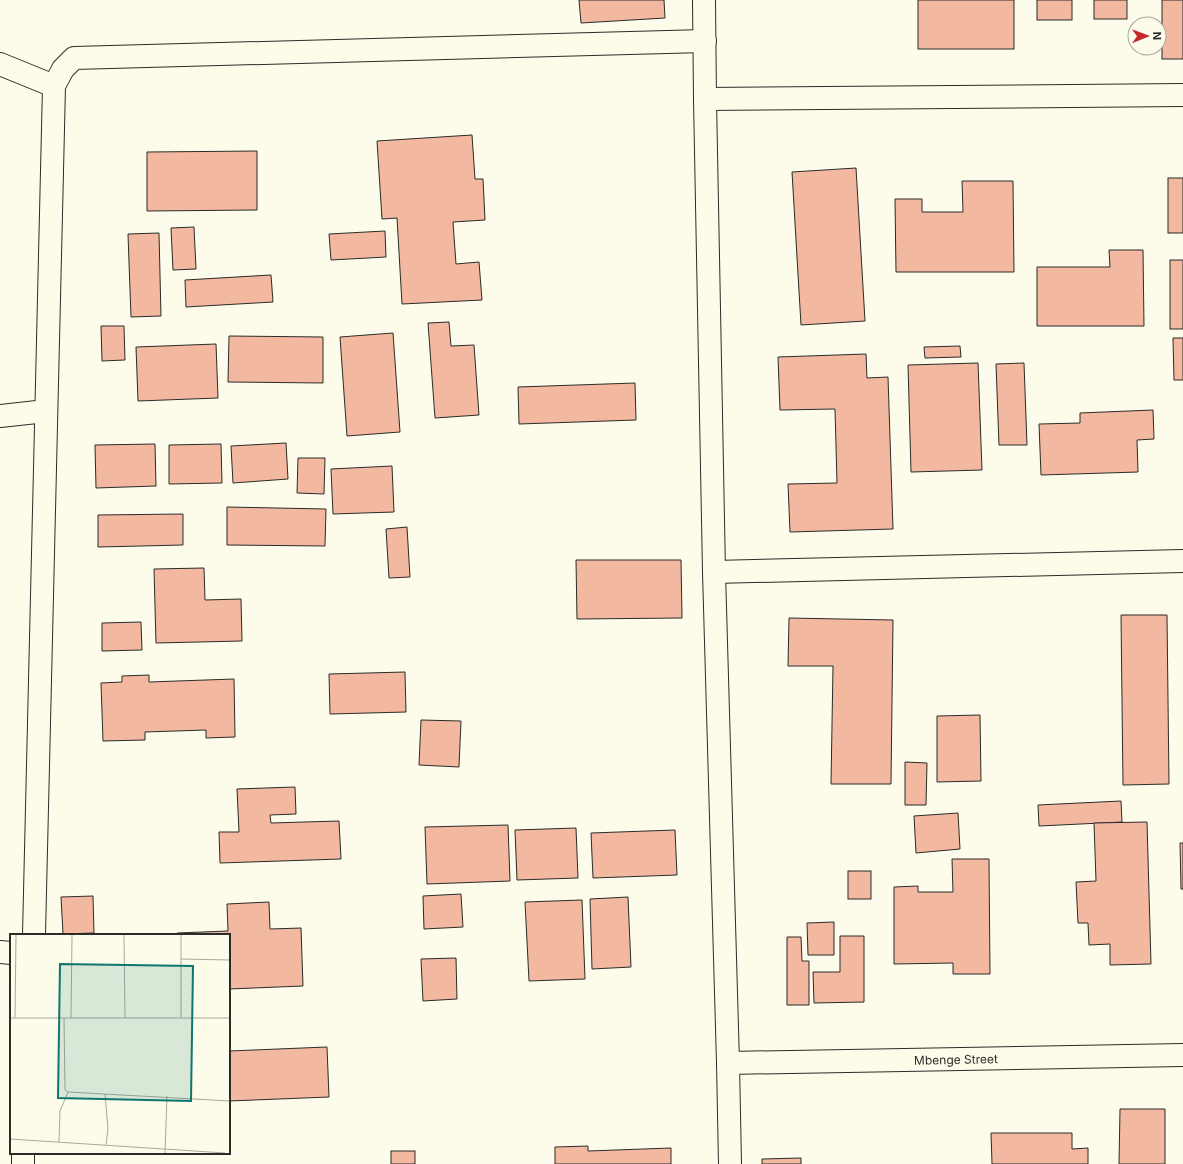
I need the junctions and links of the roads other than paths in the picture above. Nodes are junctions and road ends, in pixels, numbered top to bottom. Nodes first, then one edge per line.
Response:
1 (704, 0) edge
2 (705, 41) junction
3 (0, 64) edge
4 (54, 86) junction
5 (1183, 95) edge
6 (705, 99) junction
7 (46, 411) junction
8 (0, 416) edge
9 (1183, 561) edge
10 (714, 572) junction
11 (34, 934) edge
12 (0, 952) edge
13 (10, 953) edge
14 (1183, 1055) edge
15 (728, 1063) junction
16 (730, 1164) edge

1 - 2 street
2 - 4 street
2 - 6 street
3 - 4 street
4 - 7 street
5 - 6 street
6 - 10 street
7 - 8 street
7 - 11 street
9 - 10 street
10 - 15 street
12 - 13 street
14 - 15 street, Mbenge Street
15 - 16 street

